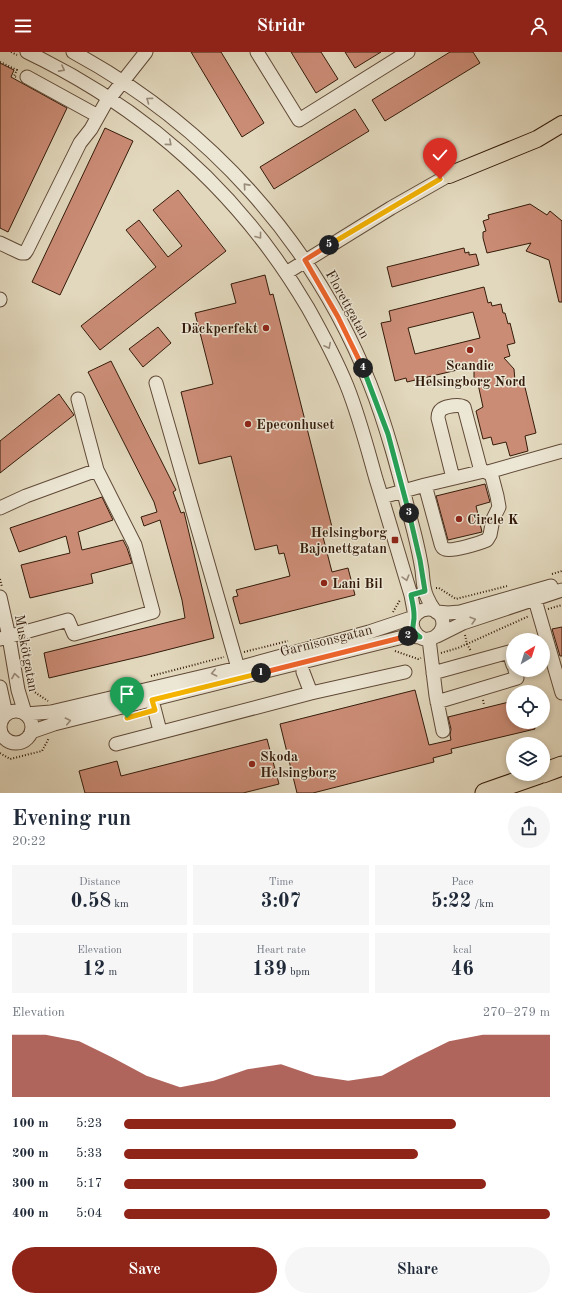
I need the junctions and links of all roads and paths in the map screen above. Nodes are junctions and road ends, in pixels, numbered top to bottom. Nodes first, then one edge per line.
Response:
1 (10, 52) edge
2 (73, 52) edge
3 (146, 52) edge
4 (257, 52) edge
5 (408, 52) edge
6 (22, 54) edge
7 (27, 77) dead end
8 (123, 81) junction
9 (110, 98) junction
10 (98, 116) junction
11 (562, 124) edge
12 (562, 135) edge
13 (537, 138) junction
14 (449, 175) joint
15 (0, 243) edge
16 (305, 260) junction
17 (286, 273) junction
18 (156, 383) dead end
19 (78, 399) dead end
20 (562, 451) edge
21 (97, 470) junction
22 (484, 472) junction
23 (453, 478) junction
24 (425, 486) junction
25 (403, 491) junction
26 (382, 497) junction
27 (0, 508) edge
28 (437, 531) junction
29 (415, 537) junction
30 (562, 571) edge
31 (547, 575) dead end
32 (562, 582) edge
33 (509, 585) dead end
34 (562, 590) edge
35 (425, 591) junction
36 (411, 595) junction
37 (0, 597) edge
38 (535, 600) junction
39 (562, 605) edge
40 (436, 611) junction
41 (539, 613) junction
42 (390, 616) dead end
43 (414, 617) junction
44 (429, 637) junction
45 (4, 638) edge
46 (292, 640) dead end
47 (467, 644) junction
48 (394, 650) dead end
49 (506, 653) edge
50 (235, 654) junction
51 (431, 655) junction
52 (474, 662) junction
53 (238, 668) junction
54 (303, 672) dead end
55 (405, 672) dead end
56 (434, 673) junction
57 (144, 677) dead end
58 (517, 677) edge
59 (0, 687) edge
60 (18, 690) junction
61 (480, 690) junction
62 (562, 693) edge
63 (311, 694) junction
64 (152, 700) junction
65 (48, 701) dead end
66 (438, 702) junction
67 (484, 705) dead end
68 (26, 714) junction
69 (1, 721) edge
70 (160, 731) junction
71 (443, 731) dead end
72 (31, 732) junction
73 (51, 736) dead end
74 (4, 740) edge
75 (116, 744) dead end
76 (0, 754) edge
77 (562, 766) edge
78 (550, 770) edge
79 (520, 781) edge
80 (485, 793) edge

1 - 6 path
2 - 8 street, Florettgatan
3 - 8 street
4 - 5 street
6 -> 9 street
7 - 10 street
8 - 9 street
16 -> 8 street, Florettgatan
9 - 10 street
9 -> 17 street
10 - 15 street
11 - 13 main road
12 - 13 main road
13 - 14 main road
14 - 16 street
16 - 17 street
16 - 25 street, Florettgatan
17 -> 26 street
18 - 50 street
19 - 21 street
20 - 22 street
21 - 27 street
21 - 45 street
22 - 23 street
22 - 23 street
22 - 28 street
23 - 24 street
24 - 25 street
24 - 28 street
25 - 26 street
25 - 29 street, Florettgatan
26 -> 36 street
28 - 29 street
29 - 35 street, Florettgatan
30 - 31 path
32 - 40 street, Garnisonsgatan
33 - 35 path
34 - 38 street, Garnisonsgatan
35 - 40 street, Florettgatan
36 - 42 path
36 - 43 street
37 - 45 street, Muskötgatan
38 - 41 street
44 -> 38 street, Garnisonsgatan
39 - 41 path
40 - 43 street, Garnisonsgatan
40 - 44 street
41 - 47 path
41 - 62 street
43 - 44 street
43 - 53 street, Garnisonsgatan
44 - 51 street
44 - 64 street, Garnisonsgatan
60 -> 45 street, Muskötgatan
46 - 50 path
47 - 51 path
47 - 52 path
48 - 51 path
49 - 52 street
50 - 53 street
50 - 57 path
51 - 56 street
52 - 56 street
53 -> 68 street, Garnisonsgatan
54 - 63 street
55 - 63 street
56 - 66 street
58 - 61 street
59 - 69 street
60 - 65 path
60 - 68 street, Muskötgatan
61 - 66 street
61 - 67 path
63 - 70 street
64 - 70 street
72 -> 64 street, Garnisonsgatan
66 - 71 street
68 - 69 street, Garnisonsgatan
68 - 72 street
69 - 74 street, Garnisonsgatan
70 - 75 street
72 - 74 street, Garnisonsgatan
73 - 76 path
77 - 78 highway
79 - 80 highway

